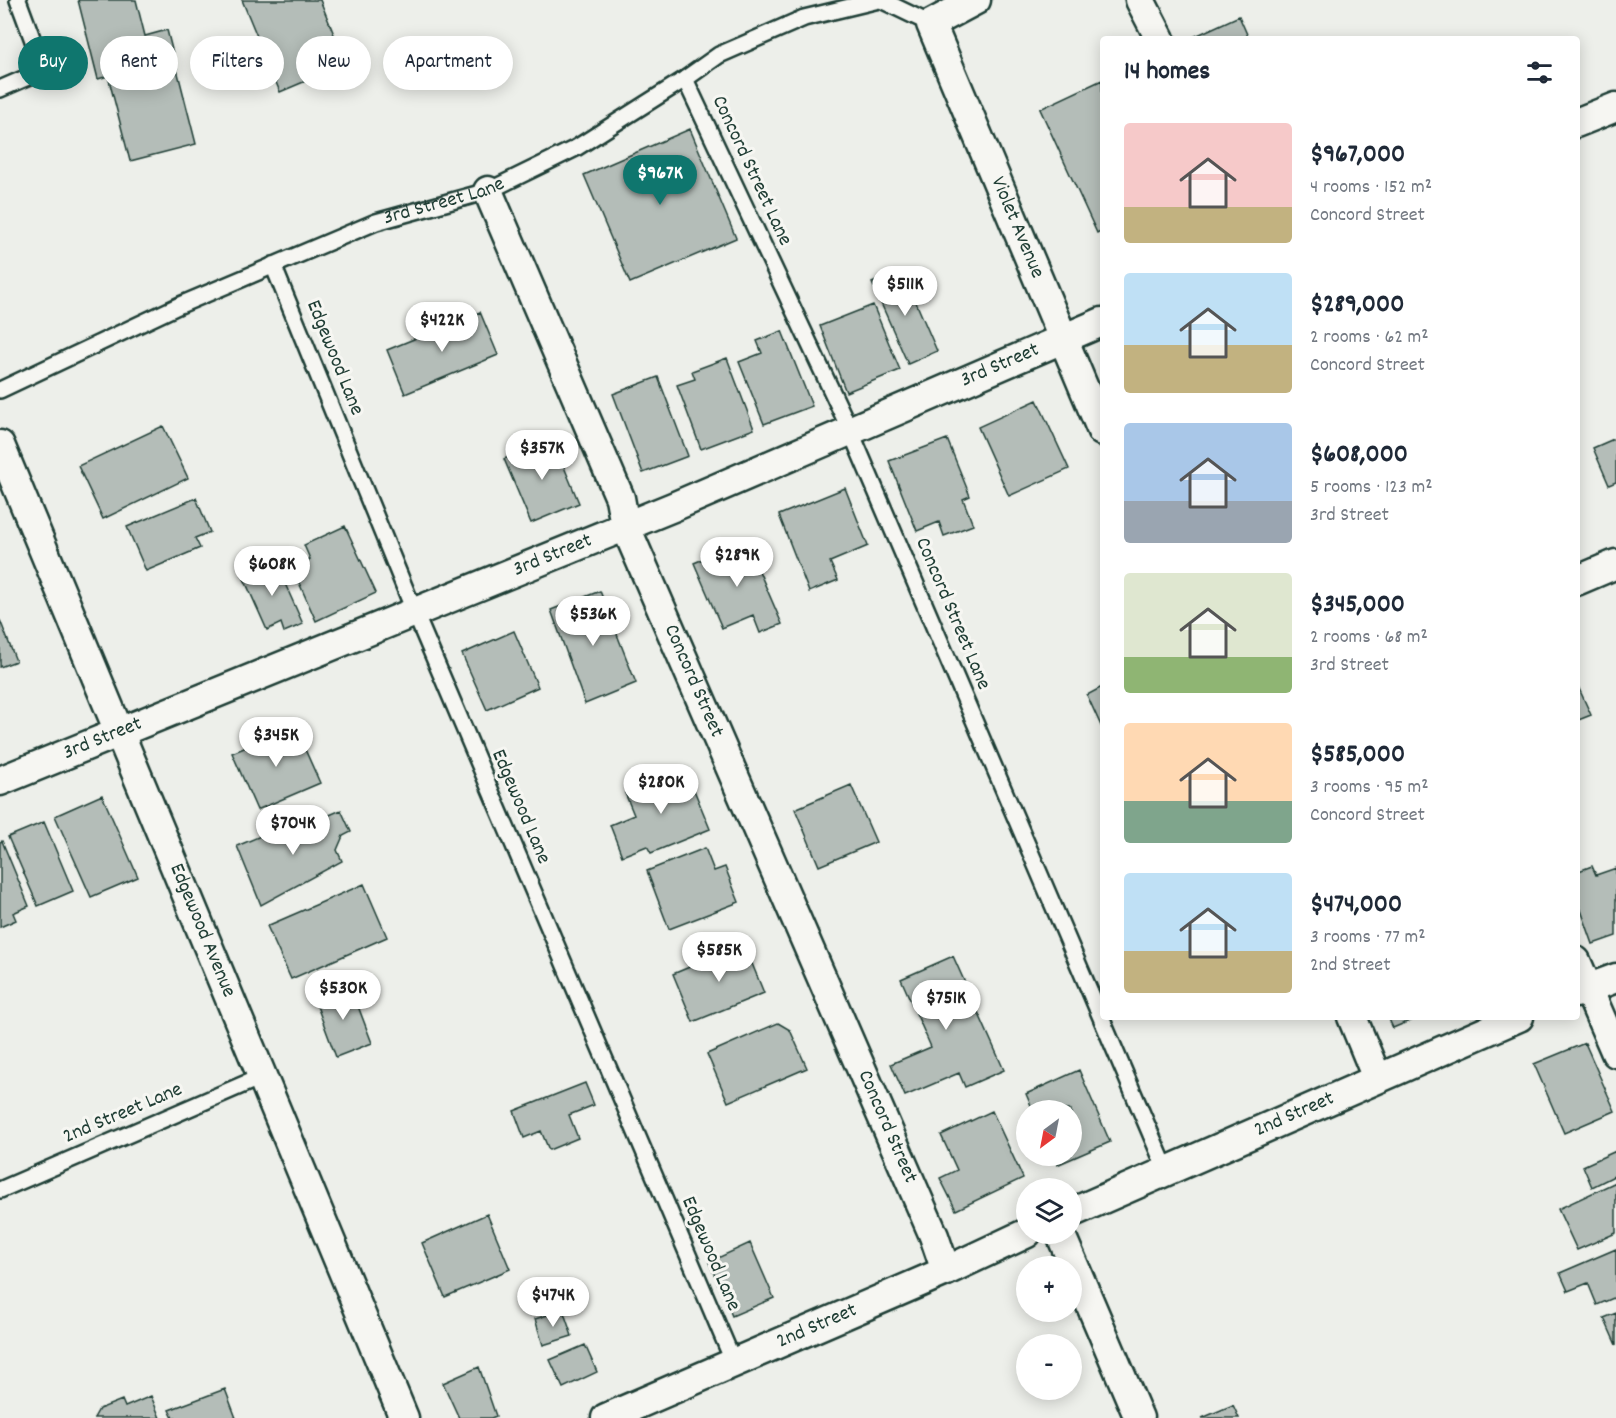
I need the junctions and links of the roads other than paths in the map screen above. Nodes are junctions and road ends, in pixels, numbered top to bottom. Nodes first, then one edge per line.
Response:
1 (18, 0) edge
2 (880, 0) edge
3 (976, 0) edge
4 (1140, 0) edge
5 (931, 24) junction
6 (1158, 36) edge
7 (685, 80) junction
8 (0, 89) edge
9 (1616, 106) edge
10 (1580, 121) edge
11 (488, 191) junction
12 (273, 265) junction
13 (1100, 323) edge
14 (1062, 339) junction
15 (0, 390) edge
16 (1100, 426) edge
17 (850, 430) junction
18 (0, 445) edge
19 (625, 525) junction
20 (1616, 564) edge
21 (1580, 579) edge
22 (415, 613) junction
23 (120, 732) junction
24 (0, 781) edge
25 (1616, 978) edge
26 (1582, 990) edge
27 (1100, 1015) edge
28 (1102, 1020) edge
29 (1353, 1020) edge
30 (1512, 1020) edge
31 (1616, 1053) edge
32 (263, 1076) junction
33 (1377, 1078) junction
34 (1167, 1172) junction
35 (0, 1190) edge
36 (1082, 1208) edge
37 (1016, 1238) edge
38 (1065, 1244) edge
39 (946, 1271) junction
40 (734, 1363) junction
41 (404, 1418) edge
42 (606, 1418) edge
43 (1139, 1418) edge

1 - 8 lane
2 - 5 lane, 3rd Street Lane
2 - 7 lane, 3rd Street Lane
3 - 5 street
4 - 6 street
5 - 14 street, Violet Avenue
7 - 11 lane, 3rd Street Lane
7 - 17 lane, Concord Street Lane
9 - 10 street
11 - 12 lane, 3rd Street Lane
11 - 19 street, Concord Street
12 - 15 lane, 3rd Street Lane
12 - 22 lane, Edgewood Lane
13 - 14 street, 3rd Street
14 - 16 street, Violet Avenue
14 - 17 street, 3rd Street
17 - 19 street, 3rd Street
17 - 27 lane, Concord Street Lane
18 - 23 street, Edgewood Avenue
19 - 22 street, 3rd Street
19 - 39 street, Concord Street
20 - 21 street
22 - 23 street, 3rd Street
22 - 40 lane, Edgewood Lane
23 - 24 street, 3rd Street
23 - 32 street, Edgewood Avenue
25 - 26 street
26 - 31 street
28 - 34 lane, Concord Street Lane
29 - 33 street
30 - 33 street, 2nd Street
32 - 35 lane, 2nd Street Lane
32 - 41 street, Edgewood Avenue
33 - 34 street, 2nd Street
34 - 36 street, 2nd Street
37 - 39 street, 2nd Street
38 - 43 street
39 - 40 street, 2nd Street
40 - 42 street, 2nd Street

